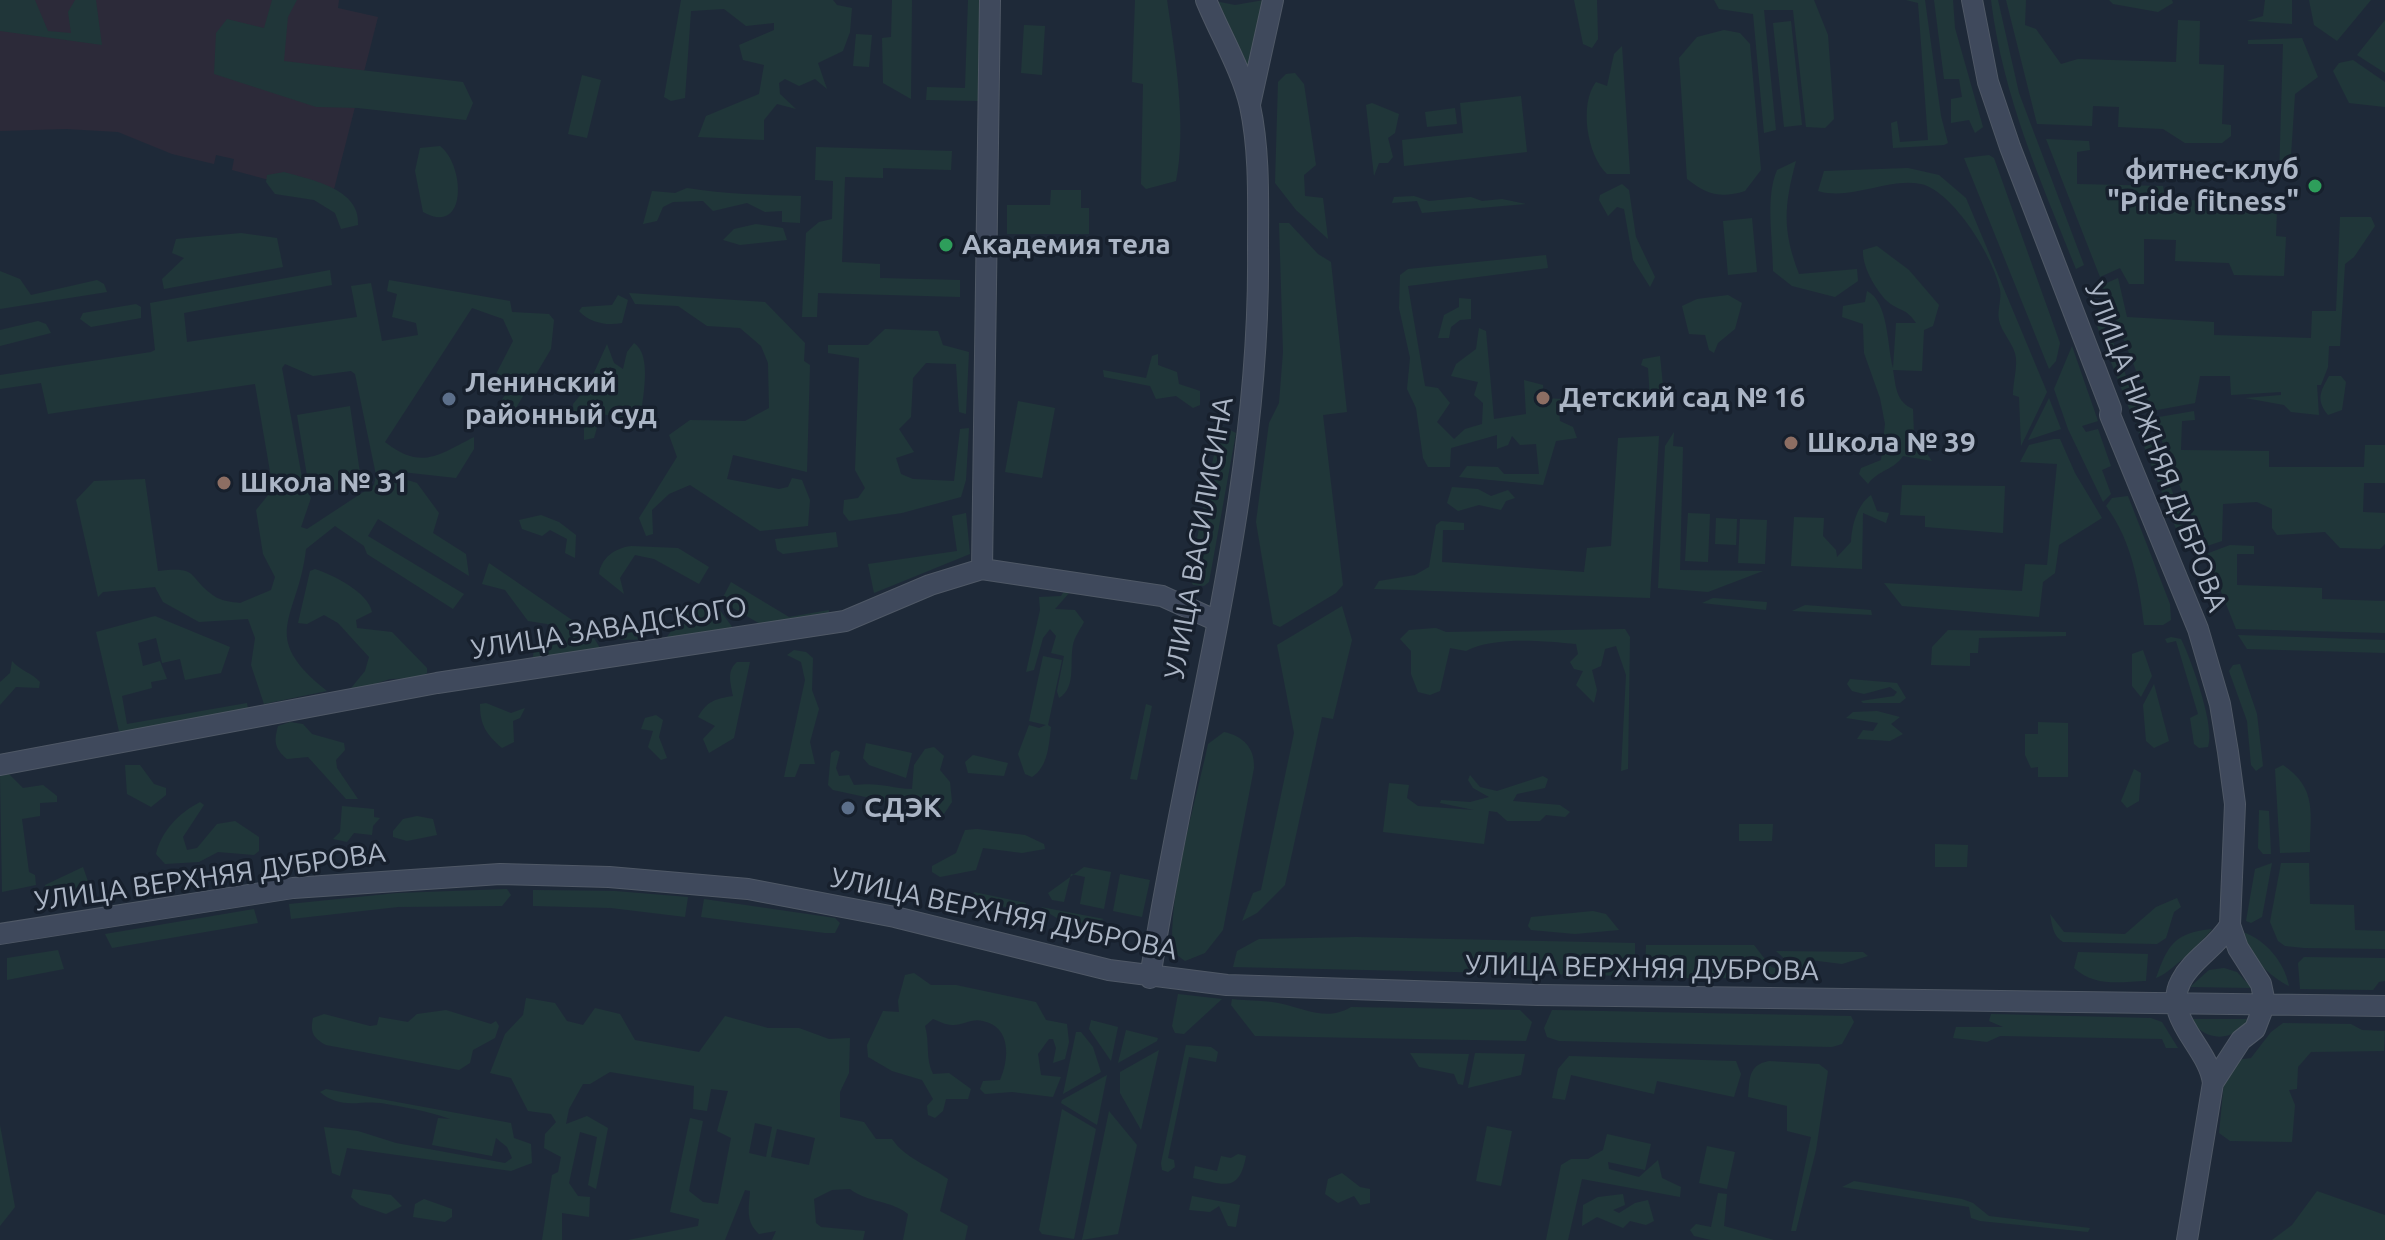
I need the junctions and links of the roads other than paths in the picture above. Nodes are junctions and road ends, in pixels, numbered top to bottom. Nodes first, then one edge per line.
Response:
1 (990, 0) edge
2 (1206, 0) edge
3 (1273, 0) edge
4 (1972, 0) edge
5 (1250, 104) junction
6 (982, 569) junction
7 (1217, 621) junction
8 (0, 765) edge
9 (2230, 925) junction
10 (0, 934) edge
11 (2192, 967) junction
12 (2252, 971) junction
13 (1150, 978) junction
14 (2176, 1003) junction
15 (2265, 1003) junction
16 (2293, 1003) junction
17 (2146, 1004) junction
18 (2385, 1006) edge
19 (2187, 1029) junction
20 (2248, 1034) junction
21 (2213, 1083) junction
22 (2187, 1240) edge

1 - 6 street
2 - 5 street, УЛИЦА ВАСИЛИСИНА
3 - 5 street, УЛИЦА ВАСИЛИСИНА
4 - 9 street, УЛИЦА НИЖНЯЯ ДУБРОВА
5 - 7 street, УЛИЦА ВАСИЛИСИНА
6 - 7 street, УЛИЦА ЗАВАДСКОГО
6 - 8 street, УЛИЦА ЗАВАДСКОГО
7 - 13 street, УЛИЦА ВАСИЛИСИНА
9 - 11 street
9 - 12 street, УЛИЦА НИЖНЯЯ ДУБРОВА
10 - 13 street, УЛИЦА ВЕРХНЯЯ ДУБРОВА
11 - 12 street
11 - 14 street
11 - 17 street
12 - 15 street, УЛИЦА НИЖНЯЯ ДУБРОВА
12 - 16 street
13 - 17 street, УЛИЦА ВЕРХНЯЯ ДУБРОВА
14 - 15 street, УЛИЦА ВЕРХНЯЯ ДУБРОВА
14 - 17 street, УЛИЦА ВЕРХНЯЯ ДУБРОВА
14 - 19 street
15 - 16 street, УЛИЦА ВЕРХНЯЯ ДУБРОВА
15 - 20 street
16 - 18 street, УЛИЦА ВЕРХНЯЯ ДУБРОВА
16 - 20 street
17 - 19 street, УЛИЦА ВЕРХНЯЯ ДУБРОВА
19 - 20 street, УЛИЦА ВЕРХНЯЯ ДУБРОВА
19 - 21 street
20 - 21 street
21 - 22 street

